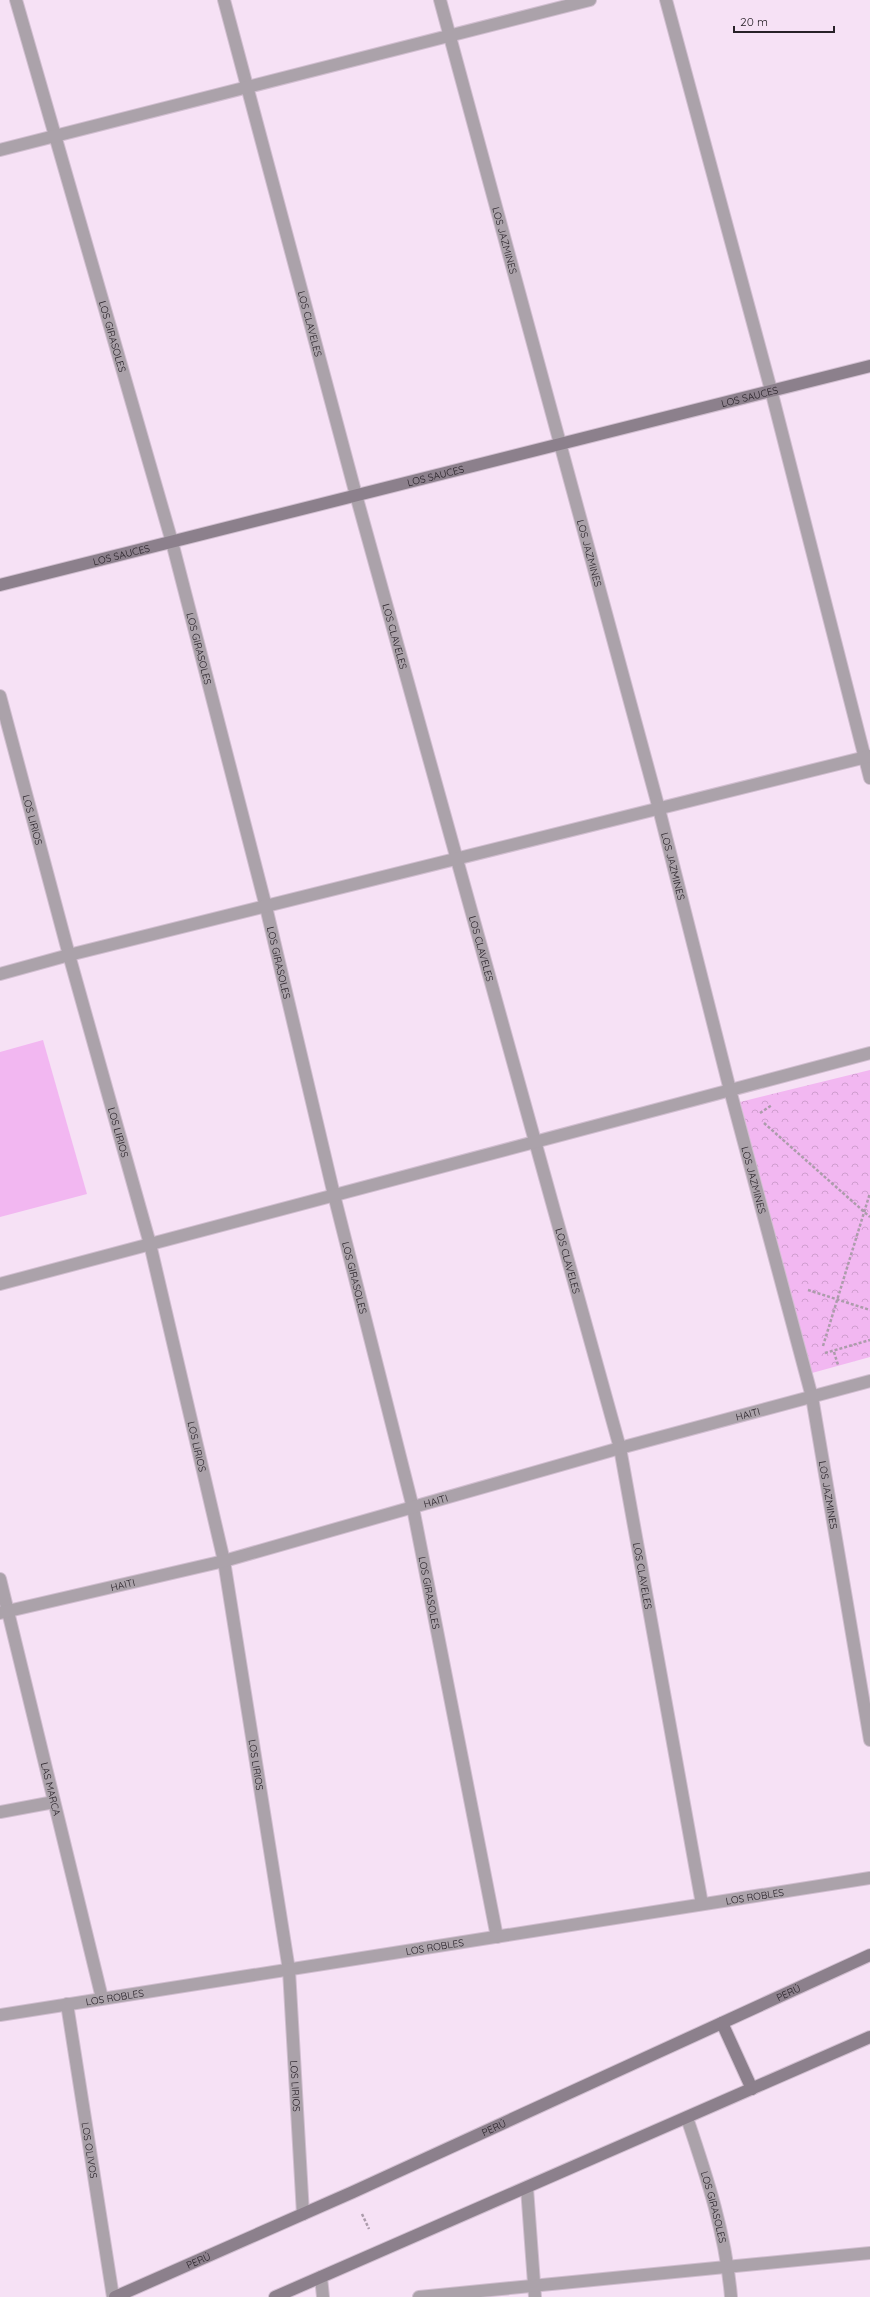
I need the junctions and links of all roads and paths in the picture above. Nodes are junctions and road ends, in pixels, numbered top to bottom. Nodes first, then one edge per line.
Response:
1 (16, 0) edge
2 (224, 0) edge
3 (440, 0) edge
4 (590, 0) edge
5 (666, 0) edge
6 (451, 36) junction
7 (248, 87) junction
8 (56, 136) junction
9 (0, 150) edge
10 (870, 366) edge
11 (771, 390) junction
12 (560, 444) junction
13 (356, 496) junction
14 (172, 542) junction
15 (0, 586) edge
16 (0, 696) edge
17 (867, 757) edge
18 (870, 778) edge
19 (659, 809) junction
20 (458, 859) junction
21 (266, 907) junction
22 (69, 955) junction
23 (0, 974) edge
24 (870, 1053) edge
25 (730, 1090) junction
26 (761, 1120) dead end
27 (536, 1142) junction
28 (870, 1193) edge
29 (334, 1195) junction
30 (864, 1212) junction
31 (870, 1212) edge
32 (870, 1217) edge
33 (150, 1244) junction
34 (0, 1284) edge
35 (870, 1340) edge
36 (870, 1381) edge
37 (812, 1397) junction
38 (620, 1448) junction
39 (412, 1508) junction
40 (224, 1561) junction
41 (0, 1579) edge
42 (4, 1612) edge
43 (870, 1740) edge
44 (54, 1802) junction
45 (0, 1812) edge
46 (870, 1878) edge
47 (702, 1904) junction
48 (497, 1937) junction
49 (870, 1955) edge
50 (289, 1970) junction
51 (102, 1998) junction
52 (67, 2004) junction
53 (0, 2015) edge
54 (722, 2023) junction
55 (870, 2037) edge
56 (752, 2089) junction
57 (688, 2118) junction
58 (527, 2188) junction
59 (353, 2192) junction
60 (303, 2214) junction
61 (379, 2252) junction
62 (870, 2253) edge
63 (728, 2267) junction
64 (321, 2277) junction
65 (535, 2292) edge
66 (114, 2297) edge
67 (276, 2297) edge
68 (323, 2297) edge
69 (419, 2297) edge
70 (731, 2297) edge

1 - 8 street, LOS GIRASOLES
2 - 7 street, LOS CLAVELES
3 - 6 street, LOS JAZMINES
4 - 6 street
5 - 11 street
6 - 7 street
6 - 12 street, LOS JAZMINES
7 - 8 street
7 - 13 street, LOS CLAVELES
8 - 9 street
8 - 14 street, LOS GIRASOLES
10 - 11 main road, LOS SAUCES
11 - 12 main road, LOS SAUCES
11 - 17 street
12 - 13 main road, LOS SAUCES
12 - 19 street, LOS JAZMINES
13 - 14 main road, LOS SAUCES
13 - 20 street, LOS CLAVELES
14 - 15 main road, LOS SAUCES
14 - 21 street, LOS GIRASOLES
16 - 22 street, LOS LIRIOS
17 - 18 street
17 - 19 street
19 - 20 street
19 - 25 street, LOS JAZMINES
20 - 21 street
20 - 27 street, LOS CLAVELES
21 - 22 street
21 - 29 street, LOS GIRASOLES
22 - 23 street
22 - 33 street, LOS LIRIOS
24 - 25 street
25 - 27 street
25 - 37 street, LOS JAZMINES
26 - 30 path
27 - 29 street
27 - 38 street, LOS CLAVELES
28 - 30 path
29 - 33 street
29 - 39 street, LOS GIRASOLES
30 - 31 path
30 - 32 path
30 - 35 path
33 - 34 street
33 - 40 street, LOS LIRIOS
36 - 37 street, HAITI
37 - 38 street, HAITI
37 - 43 street, LOS JAZMINES
38 - 39 street, HAITI
38 - 47 street, LOS CLAVELES
39 - 40 street, HAITI
39 - 48 street, LOS GIRASOLES
40 - 42 street, HAITI
40 - 50 street, LOS LIRIOS
41 - 42 street, LAS MARCA
42 - 44 street, LAS MARCA
44 - 45 street
44 - 51 street, LAS MARCA
46 - 47 street, LOS ROBLES
47 - 48 street, LOS ROBLES
48 - 50 street, LOS ROBLES
49 - 54 main road, PERÚ
50 - 51 street, LOS ROBLES
50 - 60 street, LOS LIRIOS
51 - 52 street, LOS ROBLES
52 - 53 street, LOS ROBLES
52 - 66 street, LOS OLIVOS
54 - 56 main road
54 - 59 main road, PERÚ
55 - 56 main road
56 - 57 main road
57 - 58 main road
57 - 63 street, LOS GIRASOLES
58 - 61 main road
58 - 65 street
59 - 60 main road, PERÚ
59 - 61 path
60 - 66 main road, PERÚ
61 - 64 main road
62 - 63 street
63 - 65 street
63 - 70 street, LOS GIRASOLES
64 - 67 main road
64 - 68 street
65 - 69 street

